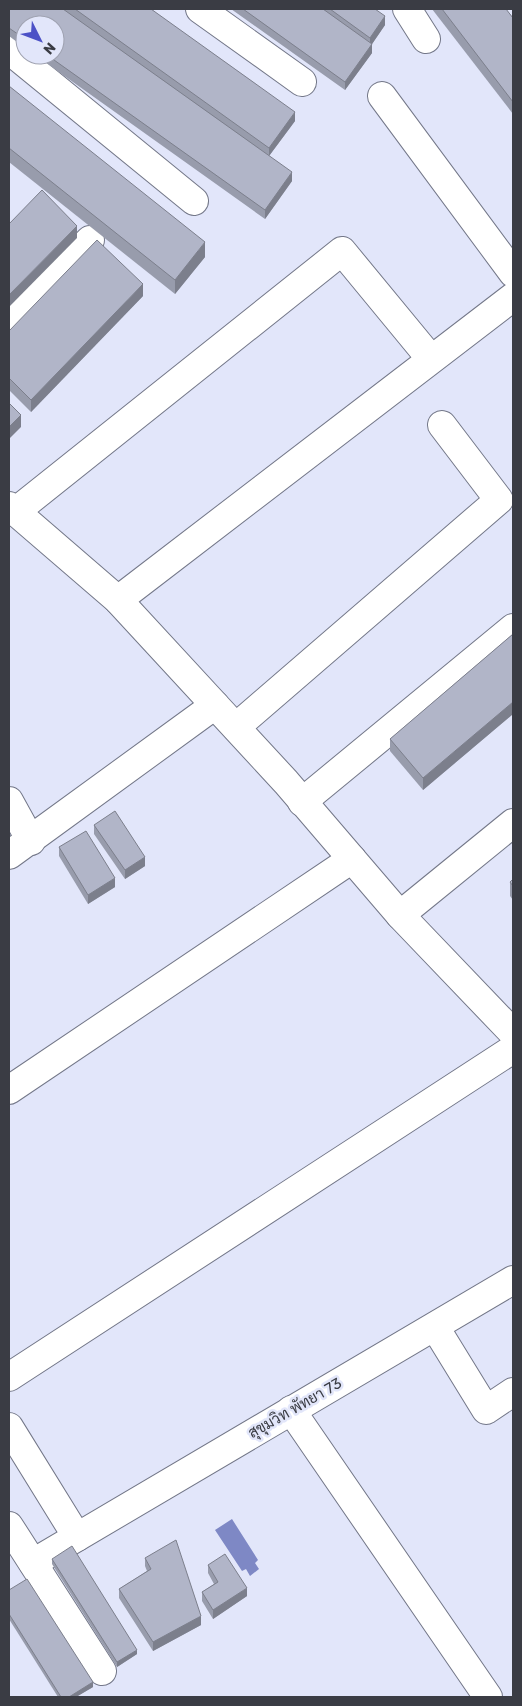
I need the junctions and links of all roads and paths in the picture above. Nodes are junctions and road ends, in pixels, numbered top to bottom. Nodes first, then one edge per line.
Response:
1 (200, 9) edge
2 (407, 9) edge
3 (426, 39) dead end
4 (9, 50) edge
5 (302, 82) dead end
6 (382, 96) dead end
7 (194, 201) dead end
8 (90, 240) dead end
9 (513, 273) edge
10 (513, 297) edge
11 (9, 320) edge
12 (431, 359) junction
13 (442, 425) dead end
14 (12, 509) edge
15 (118, 600) junction
16 (513, 628) edge
17 (215, 705) junction
18 (236, 727) junction
19 (9, 801) edge
20 (302, 802) junction
21 (513, 823) edge
22 (20, 848) edge
23 (352, 860) junction
24 (400, 915) junction
25 (513, 1033) edge
26 (513, 1050) edge
27 (9, 1090) edge
28 (513, 1280) edge
29 (435, 1327) junction
30 (9, 1377) edge
31 (513, 1392) edge
32 (291, 1410) junction
33 (9, 1427) edge
34 (9, 1526) edge
35 (77, 1537) junction
36 (33, 1562) junction
37 (102, 1671) dead end
38 (488, 1697) edge

1 - 5 street
2 - 3 street
4 - 7 street
6 - 9 street
8 - 11 street
10 - 12 street
12 - 14 street
12 - 15 street
13 - 18 street
14 - 15 street
15 - 17 street
16 - 20 street
17 - 18 street
17 - 22 street
18 - 20 street
19 - 22 street
20 - 23 street
21 - 24 street
23 - 24 street
23 - 27 street
24 - 25 street
26 - 30 street
28 - 29 street, สุขุมวิท พัทยา 73
29 - 31 street
29 - 32 street, สุขุมวิท พัทยา 73
32 - 35 street, สุขุมวิท พัทยา 73
32 - 38 street
33 - 35 street
34 - 36 street
35 - 36 street, สุขุมวิท พัทยา 73
36 - 37 street

